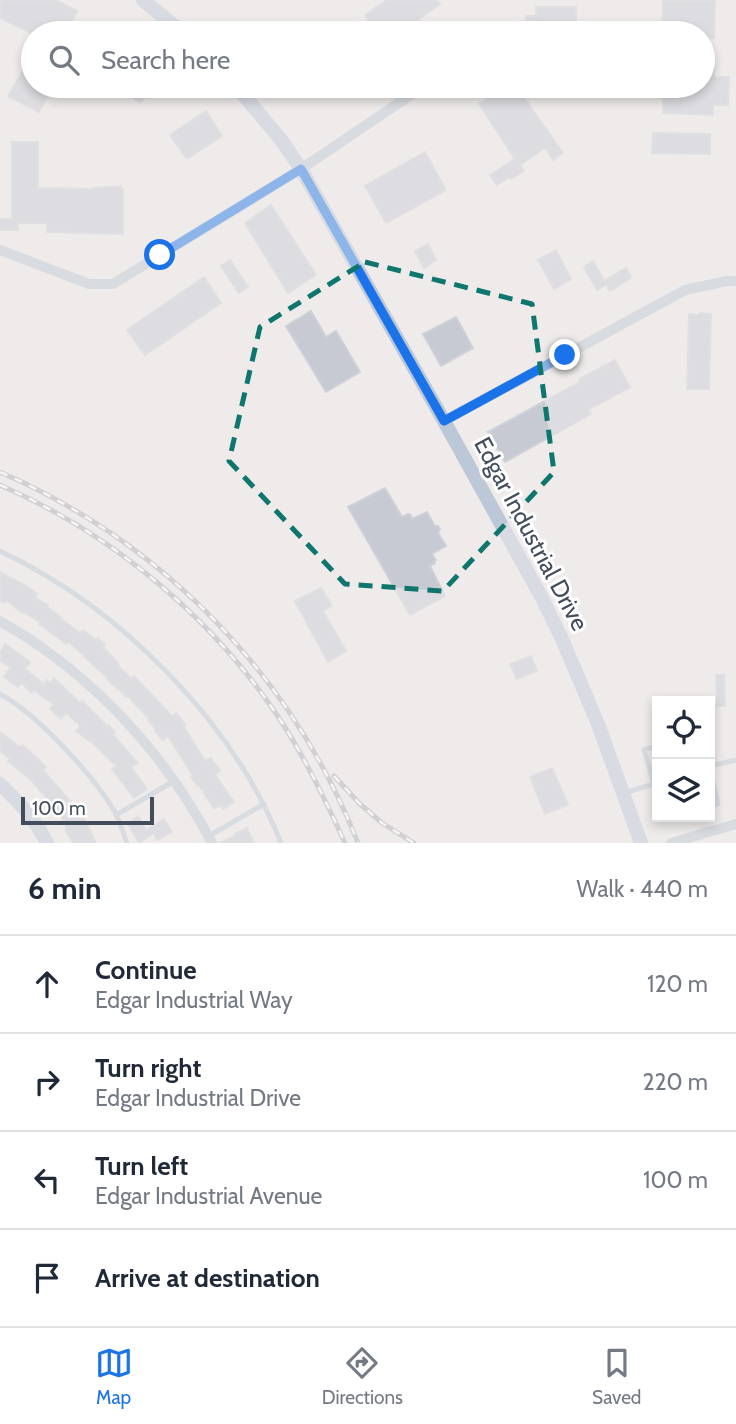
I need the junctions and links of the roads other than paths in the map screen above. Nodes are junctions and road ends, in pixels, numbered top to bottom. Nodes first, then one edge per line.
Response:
1 (143, 0) edge
2 (168, 21) edge
3 (246, 98) edge
4 (406, 98) edge
5 (301, 169) junction
6 (0, 250) edge
7 (736, 281) edge
8 (444, 421) junction
9 (0, 551) edge
10 (0, 621) edge
11 (0, 694) edge
12 (652, 748) edge
13 (736, 760) edge
14 (715, 766) edge
15 (652, 777) edge
16 (174, 781) junction
17 (0, 784) edge
18 (652, 785) edge
19 (715, 788) edge
20 (624, 793) junction
21 (264, 804) junction
22 (715, 805) edge
23 (116, 815) junction
24 (736, 824) edge
25 (210, 840) edge
26 (47, 843) edge
27 (127, 843) edge
28 (198, 843) edge
29 (281, 843) edge
30 (641, 843) edge
31 (671, 843) edge

1 - 2 street
3 - 5 street, Edgar Industrial Drive
4 - 5 street
5 - 6 street
5 - 8 street, Edgar Industrial Drive
7 - 8 street
8 - 20 street, Edgar Industrial Drive
9 - 21 lane
10 - 16 street
11 - 23 lane
12 - 15 lane
13 - 14 lane
16 - 23 lane
16 - 25 street
17 - 26 street
18 - 20 lane
19 - 22 lane
20 - 30 street, Edgar Industrial Drive
21 - 25 lane
21 - 29 lane
23 - 27 lane
24 - 31 street
25 - 28 street

